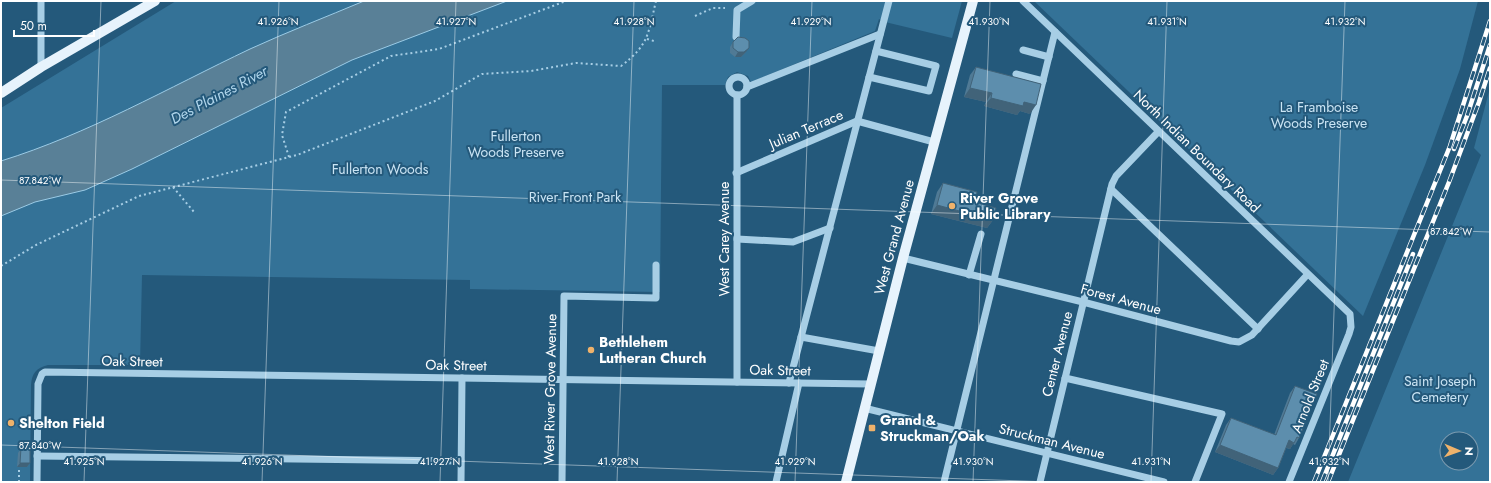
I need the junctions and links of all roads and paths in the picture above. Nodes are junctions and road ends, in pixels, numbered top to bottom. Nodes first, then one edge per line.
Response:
1 (41, 1) edge
2 (156, 1) edge
3 (566, 1) edge
4 (656, 1) edge
5 (752, 1) edge
6 (889, 1) edge
7 (973, 1) edge
8 (1023, 1) edge
9 (725, 8) dead end
10 (694, 16) dead end
11 (1055, 32) junction
12 (880, 34) junction
13 (736, 38) edge
14 (647, 39) junction
15 (654, 42) dead end
16 (1023, 50) dead end
17 (876, 51) junction
18 (1049, 57) junction
19 (41, 67) junction
20 (1016, 74) dead end
21 (869, 77) junction
22 (1043, 81) junction
23 (747, 87) junction
24 (1, 93) edge
25 (737, 96) junction
26 (857, 122) junction
27 (1158, 132) junction
28 (934, 142) junction
29 (289, 157) junction
30 (736, 173) junction
31 (173, 187) junction
32 (1111, 189) junction
33 (194, 212) dead end
34 (830, 228) junction
35 (981, 234) dead end
36 (737, 240) junction
37 (903, 258) junction
38 (656, 265) dead end
39 (1, 266) edge
40 (969, 275) junction
41 (1307, 275) junction
42 (993, 280) junction
43 (1083, 302) junction
44 (1351, 319) joint
45 (1258, 329) junction
46 (801, 337) junction
47 (879, 351) junction
48 (462, 378) junction
49 (1065, 378) junction
50 (563, 380) junction
51 (737, 382) junction
52 (789, 383) junction
53 (799, 383) junction
54 (870, 384) junction
55 (864, 408) junction
56 (957, 431) junction
57 (1047, 453) junction
58 (37, 456) junction
59 (461, 461) junction
60 (19, 469) edge
61 (19, 482) edge
62 (37, 482) edge
63 (461, 482) edge
64 (562, 482) edge
65 (776, 482) edge
66 (846, 482) edge
67 (944, 482) edge
68 (1040, 482) edge
69 (1164, 482) edge
70 (1195, 482) edge
71 (1289, 482) edge

1 - 19 street
2 - 19 main road
3 - 29 path
4 - 14 path
5 - 13 street
6 - 12 street
7 - 28 main road, West Grand Avenue
8 - 11 street, North Indian Boundary Road
9 - 10 path
11 - 18 street
11 - 27 street, North Indian Boundary Road
12 - 17 street
12 - 23 street
14 - 15 path
14 - 29 path
16 - 18 street
17 - 21 street
17 - 21 street
18 - 22 street
19 - 24 main road
20 - 22 street
21 - 26 street
22 - 42 street
23 - 25 street
23 - 25 street, West Carey Avenue
25 - 30 street, West Carey Avenue
26 - 28 street, Julian Terrace
26 - 30 street, Julian Terrace
26 - 34 street
27 - 32 street, Center Avenue
27 - 41 street, North Indian Boundary Road
28 - 37 main road, West Grand Avenue
29 - 31 path
30 - 36 street, West Carey Avenue
31 - 33 path
31 - 39 path
32 - 43 street, Center Avenue
32 - 45 street
34 - 36 street
34 - 46 street
35 - 40 street
36 - 51 street, West Carey Avenue
37 - 40 street, Forest Avenue
37 - 47 main road, West Grand Avenue
38 - 50 street, West River Grove Avenue
40 - 42 street, Forest Avenue
41 - 44 street, North Indian Boundary Road
41 - 45 street, Forest Avenue
42 - 43 street, Forest Avenue
42 - 56 street
43 - 45 street, Forest Avenue
43 - 49 street, Center Avenue
44 - 71 street, Arnold Street
46 - 47 street
46 - 52 street
47 - 54 main road, West Grand Avenue
48 - 50 street, Oak Street
48 - 58 street, Oak Street
48 - 59 street
49 - 57 street, Center Avenue
49 - 70 street
50 - 51 street, Oak Street
50 - 64 street, West River Grove Avenue
51 - 52 street, Oak Street
52 - 53 street, Oak Street
53 - 54 street, Oak Street
53 - 65 street
54 - 55 main road, West Grand Avenue
55 - 56 street, Struckman Avenue
55 - 66 main road, West Grand Avenue
56 - 57 street, Struckman Avenue
56 - 67 street
57 - 68 street, Center Avenue
57 - 69 street, Struckman Avenue
58 - 59 street
58 - 62 street
59 - 63 street
60 - 61 path

